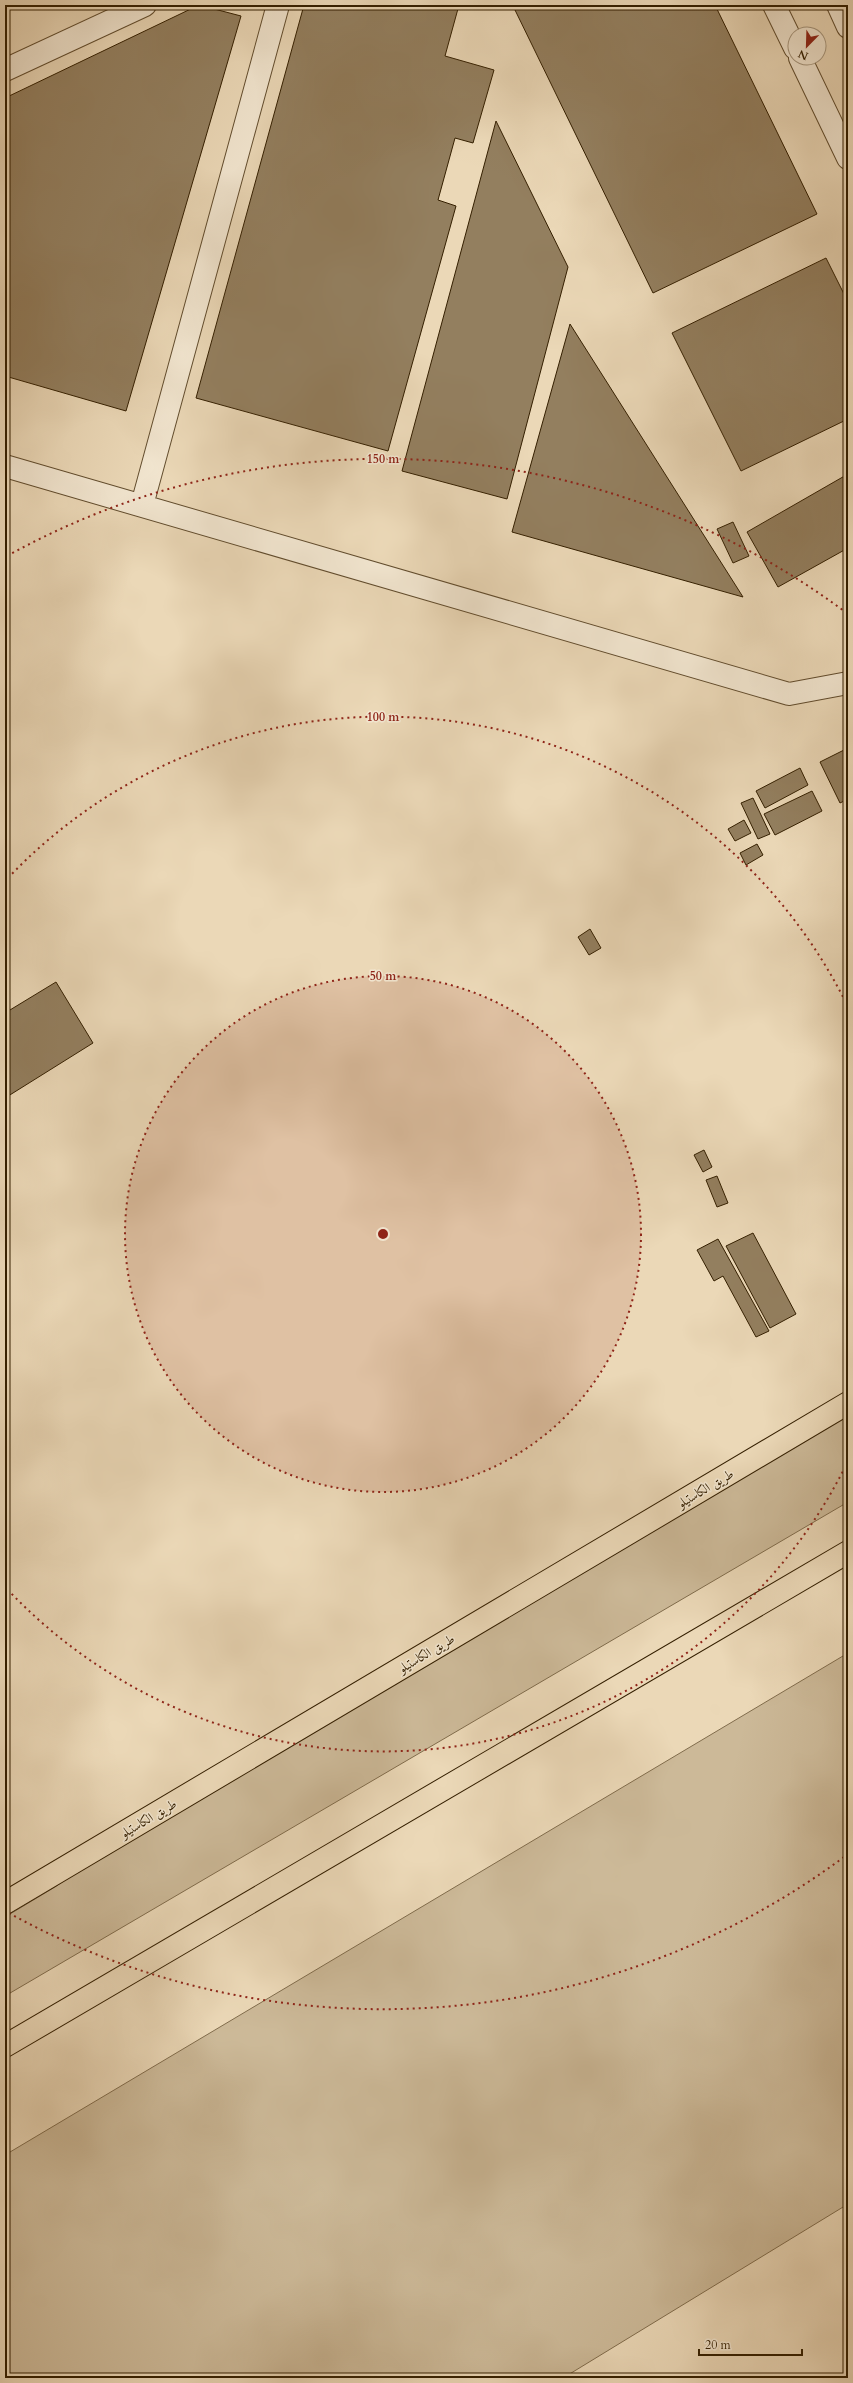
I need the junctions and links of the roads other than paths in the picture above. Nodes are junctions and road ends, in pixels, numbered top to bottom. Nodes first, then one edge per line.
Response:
1 (145, 5) edge
2 (278, 5) edge
3 (774, 5) edge
4 (838, 5) edge
5 (848, 27) edge
6 (787, 32) edge
7 (804, 66) edge
8 (5, 70) edge
9 (848, 158) edge
10 (5, 466) edge
11 (142, 505) junction
12 (848, 683) edge
13 (848, 1403) edge
14 (848, 1552) edge
15 (5, 1903) edge
16 (5, 2046) edge

1 - 8 street
2 - 11 street
3 - 6 street
4 - 5 street
7 - 9 street
10 - 11 street
11 - 12 street
13 - 15 highway, طريق الكاستيلو
14 - 16 highway

